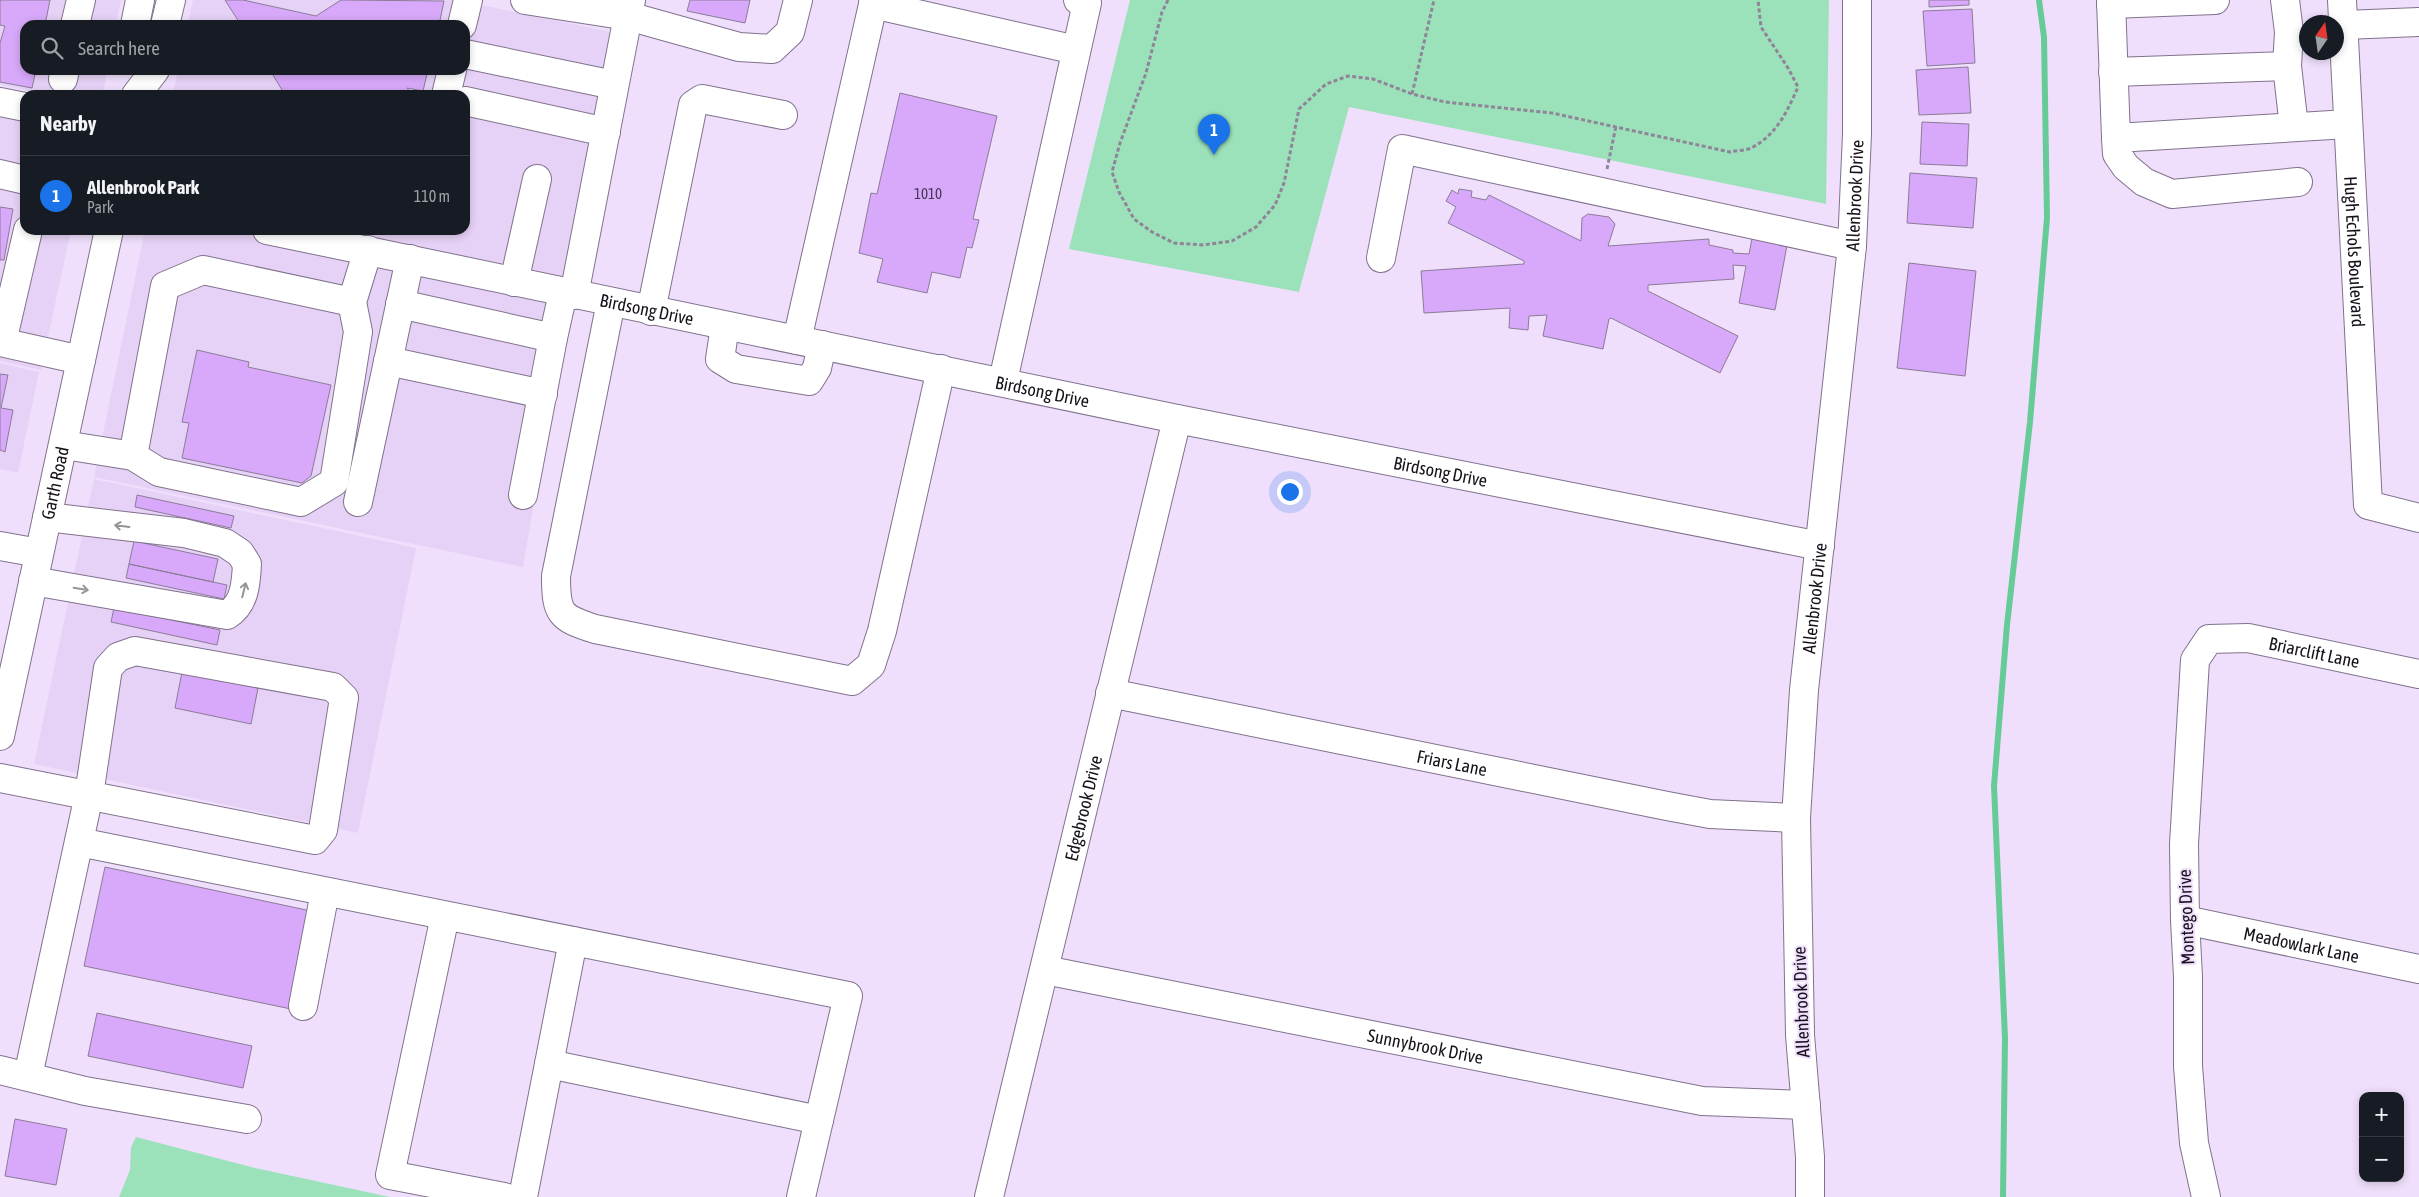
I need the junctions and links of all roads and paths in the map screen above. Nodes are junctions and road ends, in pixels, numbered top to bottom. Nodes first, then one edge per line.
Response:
1 (81, 0) edge
2 (140, 0) edge
3 (170, 0) edge
4 (468, 0) edge
5 (525, 0) edge
6 (798, 0) edge
7 (1078, 0) edge
8 (1434, 0) edge
9 (1857, 0) edge
10 (2215, 0) edge
11 (2285, 0) edge
12 (873, 2) edge
13 (2111, 2) edge
14 (630, 8) edge
15 (2343, 12) edge
16 (76, 20) edge
17 (136, 20) edge
18 (166, 20) edge
19 (463, 20) edge
20 (2419, 22) edge
21 (1076, 50) junction
22 (470, 55) edge
23 (2286, 66) junction
24 (2114, 72) junction
25 (148, 75) edge
26 (451, 75) edge
27 (134, 85) edge
28 (614, 86) junction
29 (447, 90) edge
30 (1412, 94) dead end
31 (0, 102) edge
32 (470, 103) edge
33 (20, 106) edge
34 (783, 115) dead end
35 (2348, 124) junction
36 (1616, 126) dead end
37 (2294, 127) junction
38 (606, 132) junction
39 (2116, 138) junction
40 (0, 174) edge
41 (20, 179) edge
42 (537, 179) dead end
43 (2298, 182) dead end
44 (1602, 192) junction
45 (27, 235) edge
46 (108, 235) edge
47 (292, 235) edge
48 (1852, 246) junction
49 (368, 250) junction
50 (1381, 258) dead end
51 (410, 259) junction
52 (514, 282) junction
53 (568, 294) junction
54 (352, 302) junction
55 (611, 302) junction
56 (400, 304) junction
57 (651, 311) junction
58 (725, 326) junction
59 (553, 338) junction
60 (1, 342) edge
61 (809, 343) junction
62 (81, 360) junction
63 (388, 361) junction
64 (940, 369) junction
65 (1003, 381) junction
66 (543, 394) junction
67 (1177, 418) junction
68 (64, 445) junction
69 (133, 456) junction
70 (523, 495) dead end
71 (358, 502) dead end
72 (47, 517) junction
73 (2419, 518) edge
74 (0, 546) edge
75 (1820, 546) junction
76 (39, 553) junction
77 (33, 581) junction
78 (2209, 639) joint
79 (2419, 674) edge
80 (1110, 693) junction
81 (2, 719) edge
82 (0, 778) edge
83 (89, 796) junction
84 (1796, 818) junction
85 (78, 842) junction
86 (325, 892) junction
87 (444, 916) junction
88 (2185, 920) junction
89 (573, 941) junction
90 (2419, 969) edge
91 (1045, 970) junction
92 (303, 1006) dead end
93 (549, 1064) junction
94 (0, 1070) edge
95 (28, 1076) junction
96 (1806, 1105) junction
97 (247, 1119) dead end
98 (820, 1120) junction
99 (504, 1197) edge
100 (523, 1197) edge
101 (800, 1197) edge
102 (989, 1197) edge
103 (1810, 1197) edge
104 (2206, 1197) edge

1 - 16 street
2 - 17 street
3 - 18 street
4 - 19 street
5 - 14 street
6 - 14 street
7 - 21 street
8 - 30 path
9 - 48 street, Allenbrook Drive
10 - 13 street
11 - 23 street
12 - 21 street
12 - 61 street
13 - 24 street
14 - 28 street
15 - 20 street
15 - 35 street, Hugh Echols Boulevard
21 - 65 street
22 - 28 street
23 - 24 street
23 - 37 street
24 - 39 street
25 - 27 street
26 - 29 street
28 - 38 street
31 - 33 street
32 - 38 street
34 - 57 street
35 - 37 street
35 - 73 street, Hugh Echols Boulevard
36 - 44 path
37 - 39 street
38 - 53 street
39 - 43 street
40 - 41 street
42 - 52 street
44 - 48 street
44 - 50 street
45 - 60 street
46 - 62 street, Garth Road
47 - 49 street, Birdsong Drive
48 - 75 street, Allenbrook Drive
49 - 51 street, Birdsong Drive
49 - 54 street
51 - 52 street, Birdsong Drive
51 - 56 street
52 - 53 street, Birdsong Drive
53 - 55 street, Birdsong Drive
53 - 59 street
54 - 69 street
54 - 69 street
55 - 57 street, Birdsong Drive
55 - 64 street
56 - 59 street
56 - 63 street
57 - 58 street, Birdsong Drive
58 - 61 street, Birdsong Drive
58 - 61 street
59 - 66 street
60 - 62 street
61 - 64 street, Birdsong Drive
62 - 68 street, Garth Road
63 - 66 street
63 - 71 street
64 - 65 street, Birdsong Drive
65 - 67 street, Birdsong Drive
66 - 70 street
67 - 75 street, Birdsong Drive
67 - 80 street, Edgebrook Drive
68 - 69 street
68 - 72 street, Garth Road
72 - 76 street, Garth Road
77 -> 72 street
74 - 76 street
75 - 84 street, Allenbrook Drive
76 - 77 street, Garth Road
77 - 81 street, Garth Road
78 - 79 street, Briarclift Lane
78 - 88 street, Montego Drive
80 - 84 street, Friars Lane
80 - 91 street, Edgebrook Drive
82 - 83 street
83 - 83 street
83 - 85 street
84 - 96 street, Allenbrook Drive
85 - 86 street
85 - 95 street
86 - 87 street
86 - 92 street
87 - 89 street
87 - 99 street
88 - 90 street, Meadowlark Lane
88 - 104 street, Montego Drive
89 - 93 street
89 - 98 street
91 - 96 street, Sunnybrook Drive
91 - 102 street, Edgebrook Drive
93 - 98 street
93 - 100 street
94 - 95 street
95 - 97 street
96 - 103 street, Allenbrook Drive
98 - 101 street

